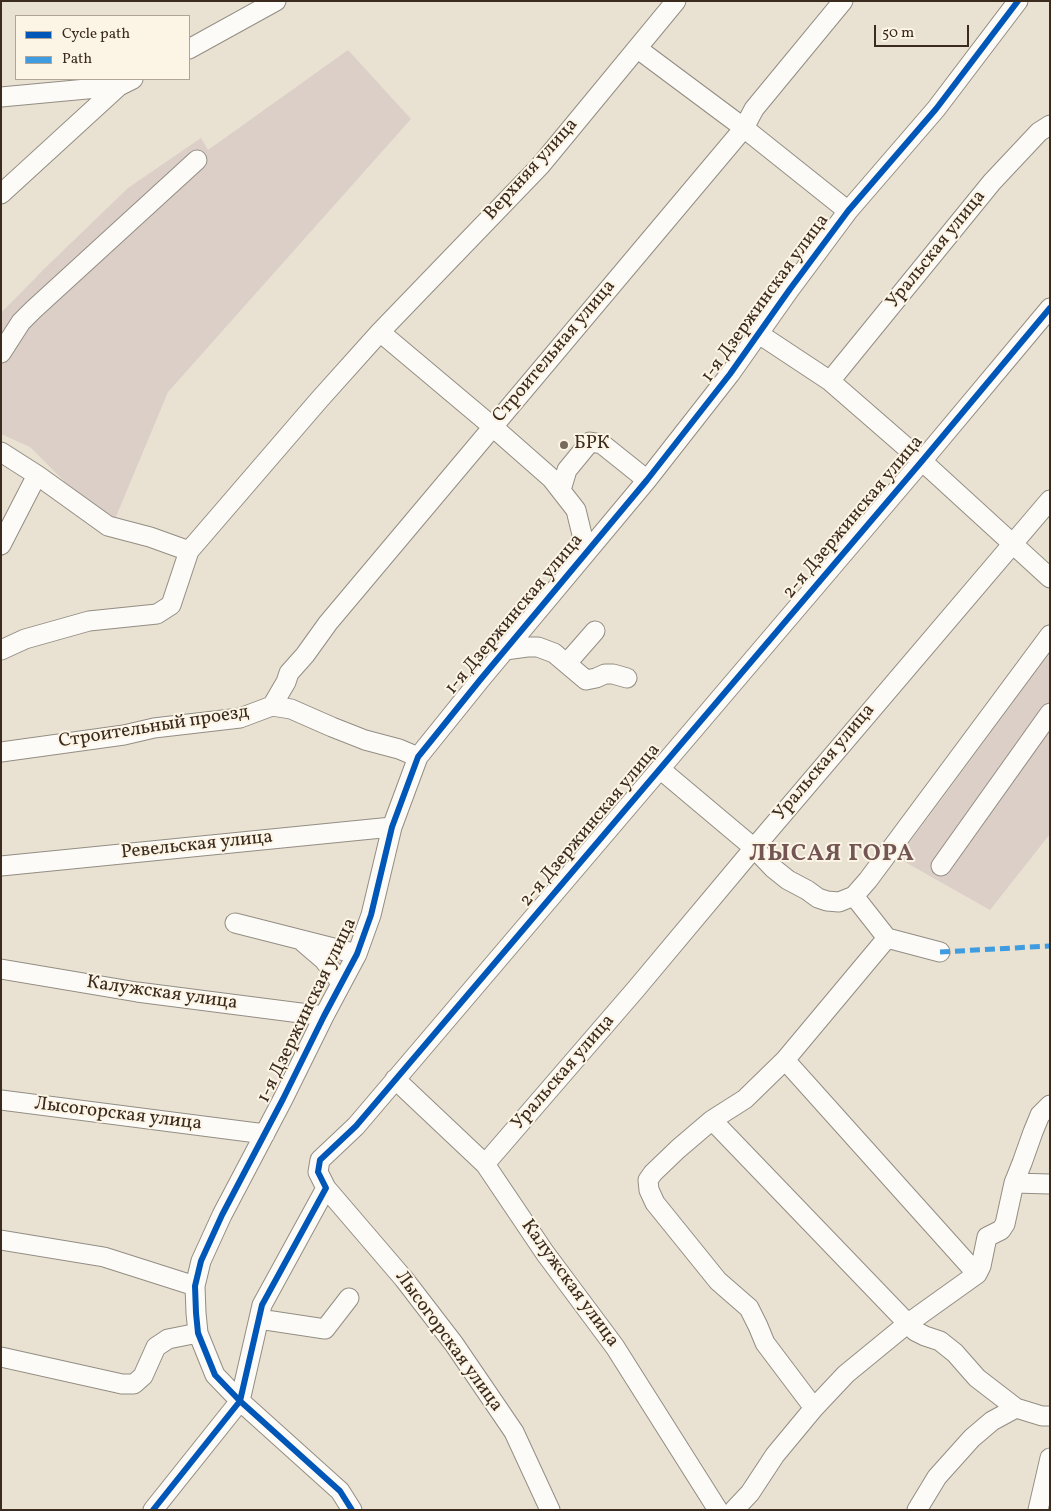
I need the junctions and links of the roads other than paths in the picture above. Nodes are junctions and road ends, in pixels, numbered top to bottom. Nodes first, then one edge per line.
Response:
1 (276, 1) edge
2 (676, 1) edge
3 (843, 1) edge
4 (1018, 1) edge
5 (190, 48) edge
6 (638, 49) junction
7 (126, 82) edge
8 (1, 97) edge
9 (1050, 124) edge
10 (744, 128) junction
11 (198, 160) dead end
12 (1, 194) edge
13 (848, 211) junction
14 (1050, 308) edge
15 (380, 332) junction
16 (759, 334) junction
17 (1, 353) edge
18 (830, 381) junction
19 (493, 427) junction
20 (1, 452) edge
21 (922, 461) junction
22 (36, 475) junction
23 (647, 480) junction
24 (561, 490) junction
25 (1050, 500) edge
26 (1012, 544) junction
27 (1, 545) edge
28 (189, 551) junction
29 (586, 551) junction
30 (1050, 578) edge
31 (595, 631) dead end
32 (1050, 635) edge
33 (1, 650) edge
34 (504, 650) junction
35 (567, 663) junction
36 (627, 678) dead end
37 (272, 706) junction
38 (1050, 713) edge
39 (1, 752) edge
40 (418, 757) junction
41 (660, 769) junction
42 (392, 827) junction
43 (754, 848) junction
44 (1, 866) edge
45 (941, 866) dead end
46 (854, 896) junction
47 (235, 923) dead end
48 (887, 938) junction
49 (300, 939) junction
50 (940, 952) dead end
51 (357, 954) junction
52 (1, 969) edge
53 (341, 983) junction
54 (324, 1016) junction
55 (786, 1060) junction
56 (395, 1079) junction
57 (1, 1100) edge
58 (1050, 1105) edge
59 (712, 1120) junction
60 (265, 1134) junction
61 (485, 1164) junction
62 (1014, 1183) junction
63 (1050, 1184) edge
64 (326, 1188) junction
65 (1, 1240) edge
66 (977, 1274) junction
67 (195, 1286) junction
68 (349, 1298) dead end
69 (259, 1319) junction
70 (907, 1324) junction
71 (198, 1333) junction
72 (1, 1358) edge
73 (240, 1401) junction
74 (814, 1408) junction
75 (1016, 1408) junction
76 (1050, 1416) edge
77 (1050, 1458) edge
78 (153, 1510) edge
79 (352, 1510) edge
80 (550, 1510) edge
81 (718, 1510) edge
82 (734, 1510) edge
83 (918, 1510) edge
84 (1038, 1510) edge

1 - 5 street
2 - 6 street, Верхняя улица
3 - 10 street, Строительная улица
4 - 13 street, 1-я Дзержинская улица
6 - 10 street
6 - 15 street, Верхняя улица
7 - 8 street
7 - 12 street
9 - 18 street, Уральская улица
10 - 13 street
10 - 19 street, Строительная улица
11 - 17 street
13 - 16 street, 1-я Дзержинская улица
14 - 21 street, 2-я Дзержинская улица
15 - 19 street
15 - 28 street, Верхняя улица
16 - 18 street
16 - 23 street, 1-я Дзержинская улица
18 - 21 street
19 - 24 street
19 - 37 street, Строительная улица
20 - 22 street
21 - 26 street
21 - 41 street, 2-я Дзержинская улица
22 - 27 street
22 - 28 street
23 - 24 street
23 - 29 street, 1-я Дзержинская улица
24 - 29 street
25 - 26 street, Уральская улица
26 - 30 street
26 - 43 street, Уральская улица
28 - 33 street
29 - 34 street, 1-я Дзержинская улица
31 - 35 street
32 - 46 street
34 - 35 street
34 - 40 street, 1-я Дзержинская улица
35 - 36 street
37 - 39 street, Строительный проезд
37 - 40 street, Строительный проезд
38 - 45 street
40 - 42 street, 1-я Дзержинская улица
41 - 43 street
41 - 56 street, 2-я Дзержинская улица
42 - 44 street, Ревельская улица
42 - 51 street, 1-я Дзержинская улица
43 - 46 street
43 - 61 street, Уральская улица
46 - 48 street
47 - 49 street
48 - 50 street
48 - 55 street
49 - 51 street
49 - 53 street
51 - 53 street, 1-я Дзержинская улица
52 - 54 street, Калужская улица
53 - 54 street, 1-я Дзержинская улица
54 - 60 street, 1-я Дзержинская улица
55 - 59 street
55 - 66 street
56 - 61 street, Калужская улица
56 - 64 street, 2-я Дзержинская улица
57 - 60 street, Лысогорская улица
58 - 62 street
59 - 70 street
59 - 74 street
60 - 67 street, 1-я Дзержинская улица
61 - 81 street, Калужская улица
62 - 63 street
62 - 66 street
64 - 69 street
64 - 80 street, Лысогорская улица
65 - 67 street
66 - 70 street
67 - 71 street, 1-я Дзержинская улица
68 - 69 street
69 - 73 street
70 - 74 street
70 - 75 street
71 - 72 street
71 - 73 street, 1-я Дзержинская улица
73 - 78 street
73 - 79 street, 1-я Дзержинская улица
74 - 82 street
75 - 76 street
75 - 83 street
77 - 84 street

